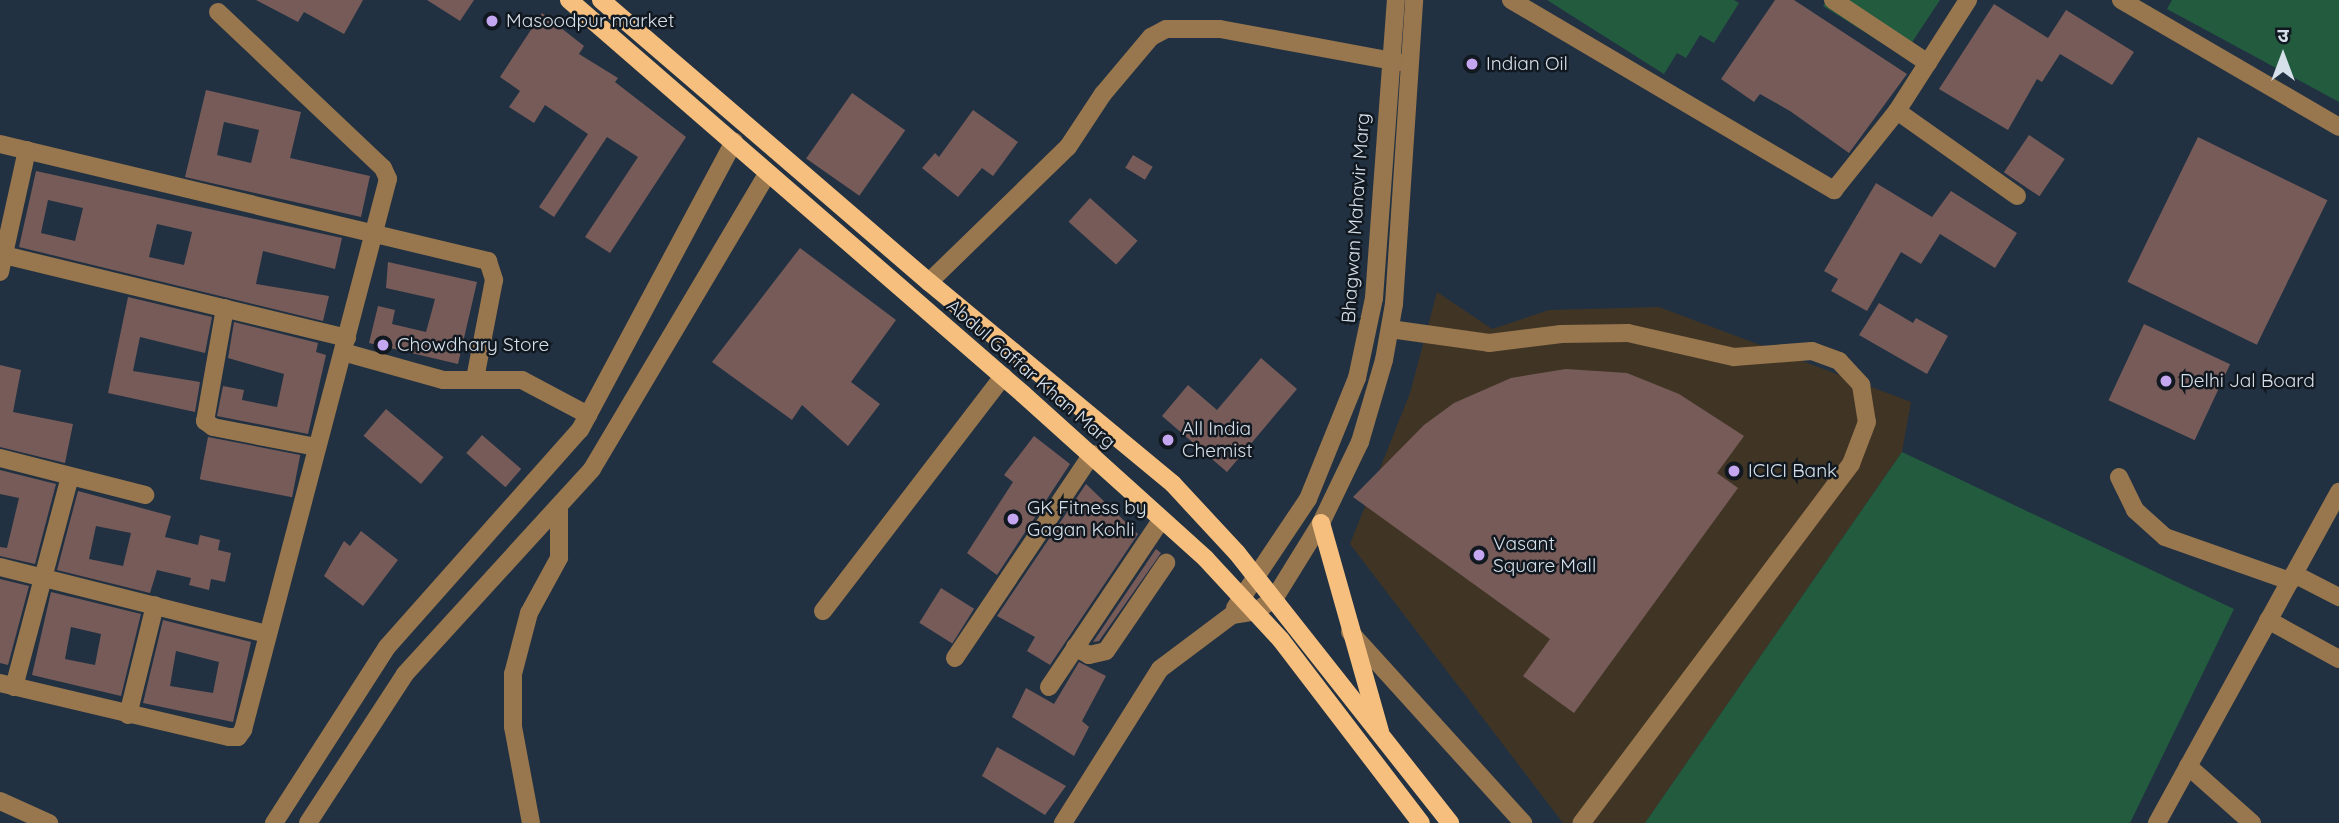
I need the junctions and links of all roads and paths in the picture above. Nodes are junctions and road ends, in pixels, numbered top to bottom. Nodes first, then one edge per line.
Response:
1 (569, 0) edge
2 (601, 0) edge
3 (1396, 0) edge
4 (1414, 0) edge
5 (1511, 0) edge
6 (1833, 0) edge
7 (1968, 0) edge
8 (2121, 0) edge
9 (218, 12) dead end
10 (1409, 61) junction
11 (1389, 63) junction
12 (1928, 63) junction
13 (1897, 111) junction
14 (2339, 127) edge
15 (734, 142) junction
16 (0, 144) edge
17 (27, 150) junction
18 (768, 173) junction
19 (2017, 196) dead end
20 (376, 234) junction
21 (2, 263) edge
22 (929, 282) junction
23 (225, 308) junction
24 (1390, 329) junction
25 (345, 345) junction
26 (1003, 376) junction
27 (475, 379) junction
28 (589, 415) junction
29 (316, 447) junction
30 (1092, 454) junction
31 (0, 458) edge
32 (70, 477) junction
33 (2119, 477) dead end
34 (2339, 492) edge
35 (145, 495) dead end
36 (559, 506) junction
37 (1162, 519) junction
38 (1321, 523) junction
39 (1166, 563) dead end
40 (0, 568) edge
41 (1257, 577) junction
42 (2292, 577) junction
43 (44, 579) junction
44 (1240, 594) junction
45 (2339, 597) edge
46 (1274, 599) junction
47 (155, 606) junction
48 (823, 611) dead end
49 (1256, 611) junction
50 (1232, 615) junction
51 (2268, 621) junction
52 (1350, 632) junction
53 (267, 634) junction
54 (1075, 648) junction
55 (955, 658) dead end
56 (2339, 659) edge
57 (377, 662) junction
58 (401, 680) junction
59 (7, 685) edge
60 (1049, 687) dead end
61 (128, 715) junction
62 (1382, 740) junction
63 (2188, 766) junction
64 (0, 802) edge
65 (49, 823) edge
66 (274, 823) edge
67 (308, 823) edge
68 (531, 823) edge
69 (1063, 823) edge
70 (1421, 823) edge
71 (1450, 823) edge
72 (1523, 823) edge
73 (1581, 823) edge
74 (2157, 823) edge
75 (2252, 823) edge

1 - 15 main road, Abdul Gaffar Khan Marg
2 - 22 main road, Abdul Gaffar Khan Marg
3 - 11 street, Bhagwan Mahavir Marg
4 - 10 street
5 - 13 street
6 - 12 street
7 - 12 street
8 - 14 street
9 - 20 street
10 - 11 street
10 - 24 street
11 - 22 street
11 - 41 street, Bhagwan Mahavir Marg
12 - 13 street
13 - 19 street
15 - 18 main road, Abdul Gaffar Khan Marg
15 - 28 street
16 - 17 street
17 - 20 street
17 - 21 street
18 - 26 main road, Abdul Gaffar Khan Marg
18 - 36 street
20 - 25 street
20 - 27 street
21 - 23 street
22 - 41 main road, Abdul Gaffar Khan Marg
23 - 25 street
23 - 29 street
24 - 38 street
24 - 73 street
25 - 27 street
25 - 29 street
26 - 30 main road, Abdul Gaffar Khan Marg
26 - 48 street
27 - 28 street
28 - 57 street
29 - 53 street
30 - 37 main road, Abdul Gaffar Khan Marg
30 - 55 street
31 - 32 street
32 - 35 street
32 - 43 street
33 - 42 street
34 - 42 street
36 - 58 street
36 - 68 street
37 - 44 main road, Abdul Gaffar Khan Marg
37 - 54 street
38 - 46 street
38 - 52 main road
39 - 54 street
40 - 43 street
41 - 44 street, Bhagwan Mahavir Marg
41 - 46 main road, Abdul Gaffar Khan Marg
42 - 45 street
42 - 51 street
43 - 47 street
43 - 59 street
44 - 49 main road, Abdul Gaffar Khan Marg
44 - 50 street, Bhagwan Mahavir Marg
46 - 49 street
46 - 62 main road, Abdul Gaffar Khan Marg
47 - 53 street
47 - 61 street
49 - 50 street
49 - 70 main road, Abdul Gaffar Khan Marg
50 - 69 street
51 - 56 street
51 - 63 street
52 - 62 main road
52 - 72 street
53 - 61 street
54 - 60 street
57 - 58 street
57 - 66 street
58 - 67 street
59 - 61 street
62 - 71 main road, Abdul Gaffar Khan Marg
63 - 74 street
63 - 75 street
64 - 65 street

